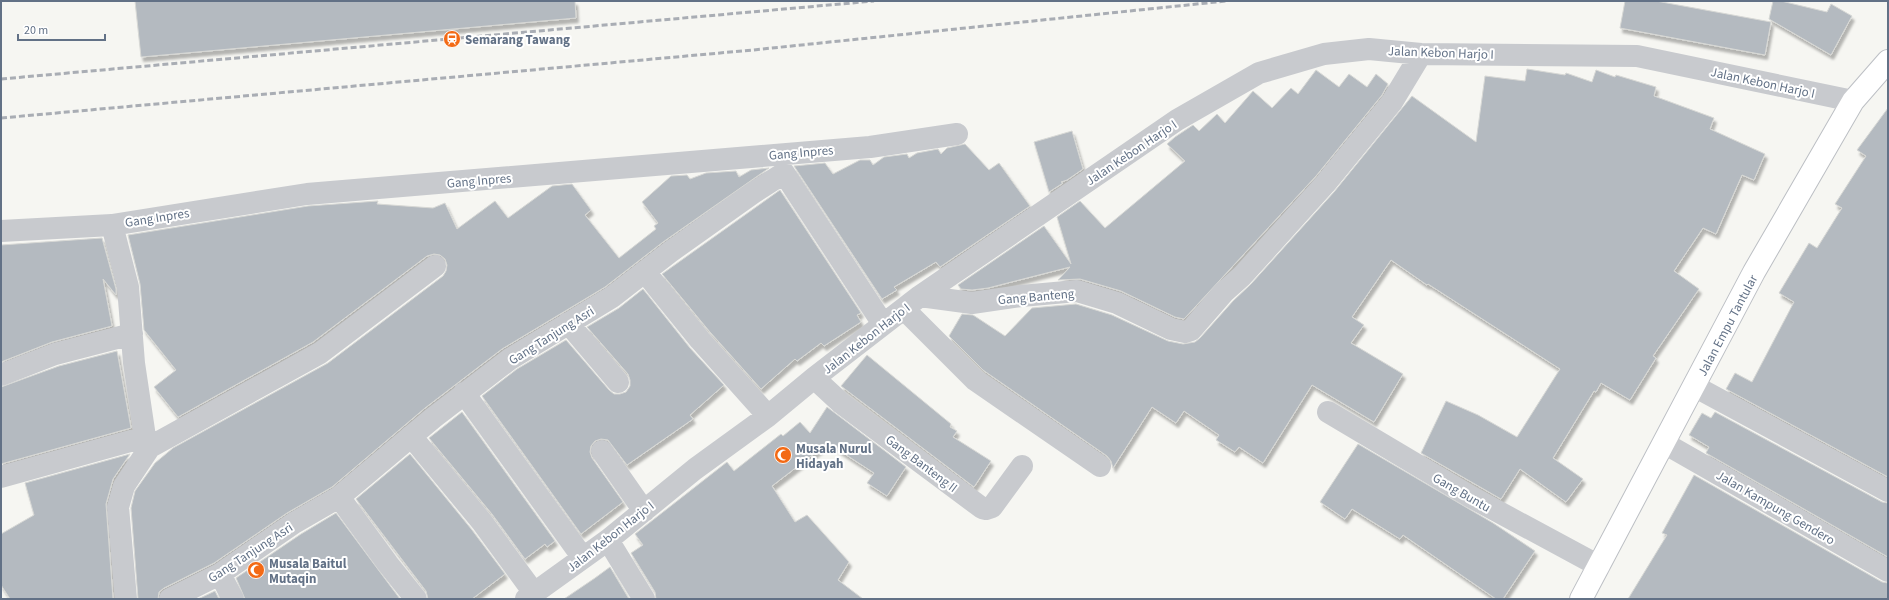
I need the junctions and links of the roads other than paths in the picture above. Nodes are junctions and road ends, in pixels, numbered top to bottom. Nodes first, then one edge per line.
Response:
1 (1421, 54) junction
2 (1888, 61) edge
3 (1853, 101) junction
4 (957, 134) dead end
5 (780, 163) junction
6 (112, 224) junction
7 (1, 231) edge
8 (435, 266) dead end
9 (645, 272) junction
10 (912, 302) junction
11 (568, 323) junction
12 (883, 324) junction
13 (132, 334) junction
14 (1, 376) edge
15 (814, 378) junction
16 (618, 382) dead end
17 (1694, 386) junction
18 (464, 393) junction
19 (1328, 412) dead end
20 (768, 416) junction
21 (411, 436) junction
22 (147, 442) junction
23 (1664, 444) junction
24 (602, 452) dead end
25 (1022, 466) dead end
26 (1100, 466) dead end
27 (1, 477) edge
28 (1888, 491) edge
29 (339, 497) junction
30 (644, 511) junction
31 (608, 540) junction
32 (583, 558) junction
33 (1599, 566) junction
34 (1888, 571) edge
35 (220, 574) junction
36 (530, 596) edge
37 (126, 599) edge
38 (170, 599) edge
39 (233, 599) edge
40 (416, 599) edge
41 (644, 599) edge
42 (1581, 599) edge

1 - 3 street, Jalan Kebon Harjo I
1 - 10 street, Jalan Kebon Harjo I
1 - 10 street, Gang Banteng
2 - 3 street, Jalan Empu Tantular
3 - 17 street, Jalan Empu Tantular
4 - 5 street, Gang Inpres
5 - 6 street, Gang Inpres
5 - 9 street, Gang Tanjung Asri
5 - 12 street
6 - 7 street, Gang Inpres
6 - 13 street
8 - 22 street
9 - 11 street, Gang Tanjung Asri
9 - 20 street
10 - 12 street, Jalan Kebon Harjo I
10 - 26 street
11 - 16 street
11 - 18 street, Gang Tanjung Asri
12 - 15 street, Jalan Kebon Harjo I
13 - 14 street
13 - 22 street
15 - 20 street, Jalan Kebon Harjo I
15 - 25 street, Gang Banteng II
17 - 23 street, Jalan Empu Tantular
17 - 28 street
18 - 21 street, Gang Tanjung Asri
18 - 32 street
19 - 33 street, Gang Buntu
20 - 30 street, Jalan Kebon Harjo I
21 - 29 street, Gang Tanjung Asri
21 - 36 street
22 - 27 street
22 - 37 street
23 - 33 street, Jalan Empu Tantular
23 - 34 street, Jalan Kampung Gendero
24 - 30 street
29 - 35 street, Gang Tanjung Asri
29 - 40 street
30 - 31 street, Jalan Kebon Harjo I
31 - 32 street, Jalan Kebon Harjo I
31 - 41 street
32 - 36 street, Jalan Kebon Harjo I
33 - 42 street, Jalan Empu Tantular
35 - 38 street, Gang Tanjung Asri
35 - 39 street

